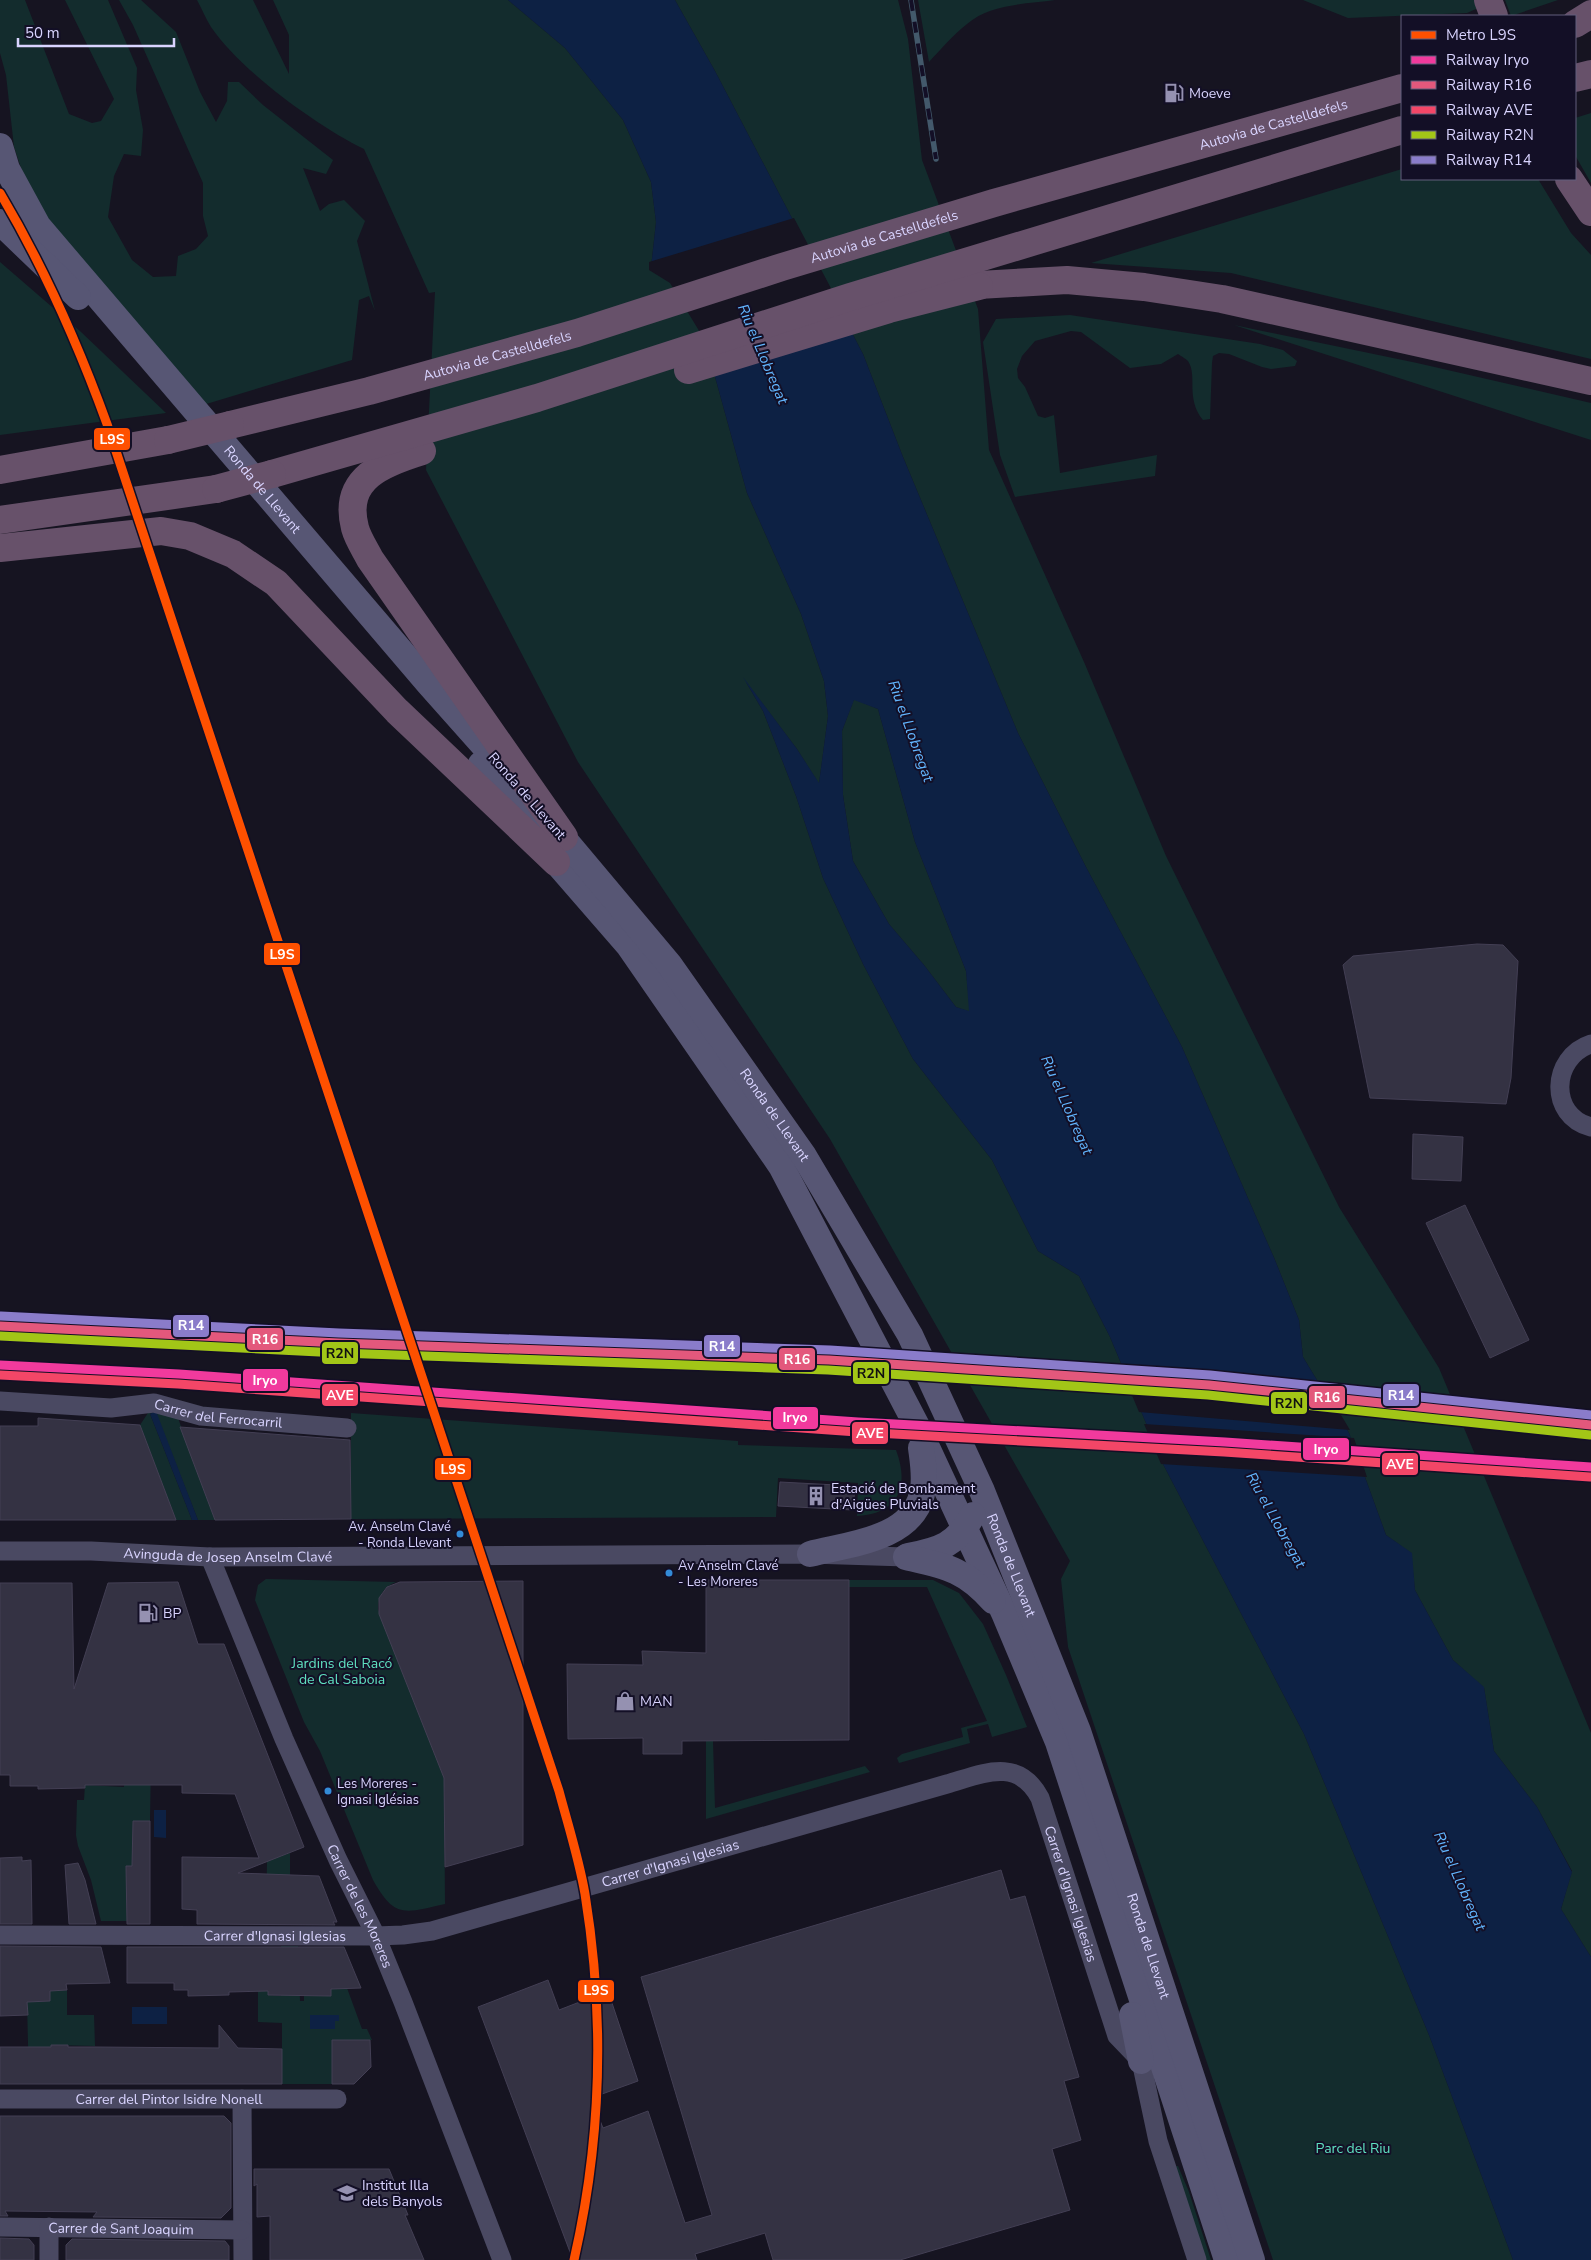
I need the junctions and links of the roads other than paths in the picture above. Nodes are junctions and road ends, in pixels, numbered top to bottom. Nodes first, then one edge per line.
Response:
1 (1488, 0) edge
2 (1591, 14) edge
3 (1494, 15) edge
4 (1576, 23) edge
5 (1591, 28) edge
6 (1576, 34) edge
7 (1591, 74) edge
8 (1576, 78) edge
9 (1591, 85) edge
10 (1401, 88) edge
11 (1576, 88) edge
12 (1401, 130) edge
13 (0, 146) edge
14 (1570, 180) edge
15 (1591, 212) edge
16 (0, 222) edge
17 (979, 286) junction
18 (850, 297) junction
19 (1591, 381) edge
20 (388, 452) junction
21 (0, 461) edge
22 (38, 464) junction
23 (0, 470) edge
24 (0, 520) edge
25 (0, 548) edge
26 (560, 849) junction
27 (1591, 1044) edge
28 (1591, 1127) edge
29 (0, 1401) edge
30 (347, 1428) dead end
31 (918, 1428) junction
32 (982, 1491) junction
33 (965, 1529) junction
34 (0, 1551) edge
35 (810, 1554) junction
36 (210, 1557) junction
37 (906, 1557) junction
38 (1004, 1613) junction
39 (1113, 1914) junction
40 (0, 1935) edge
41 (376, 1936) junction
42 (1140, 2061) junction
43 (0, 2099) edge
44 (242, 2099) junction
45 (337, 2099) dead end
46 (0, 2227) edge
47 (49, 2227) junction
48 (242, 2230) junction
49 (49, 2260) edge
50 (243, 2260) edge
51 (502, 2260) edge
52 (1197, 2260) edge
53 (1227, 2260) edge
54 (1252, 2260) edge

1 - 3 highway
2 - 4 highway
5 - 6 highway
7 - 8 highway
9 - 11 highway
10 - 22 highway, Autovia de Castelldefels, bridge
12 - 18 highway
13 - 26 main road, Ronda de Llevant
14 - 15 highway
16 - 26 main road, Ronda de Llevant
17 - 18 highway
17 - 19 highway
17 - 20 highway
18 - 20 highway
20 - 24 highway, bridge
20 - 26 highway
21 - 22 highway
22 - 23 highway
25 - 26 highway
26 - 31 main road, Ronda de Llevant
26 - 32 main road, Ronda de Llevant
27 - 28 street
29 - 30 street, Carrer del Ferrocarril
31 - 33 main road, Ronda de Llevant
31 - 35 main road
32 - 33 main road
32 - 54 main road, Ronda de Llevant
33 - 37 main road
33 - 38 main road, Ronda de Llevant
34 - 36 street, Avinguda de Josep Anselm Clavé
35 - 36 street, Avinguda de Josep Anselm Clavé
35 - 37 street, Avinguda de Josep Anselm Clavé
36 - 41 street, Carrer de les Moreres
37 - 38 main road
38 - 39 main road, Ronda de Llevant
39 - 42 main road
39 - 53 main road, Ronda de Llevant
40 - 41 street, Carrer d'Ignasi Iglesias
41 - 42 street, Carrer d'Ignasi Iglesias
41 - 51 street, Carrer de les Moreres
42 - 52 street
43 - 44 street, Carrer del Pintor Isidre Nonell
44 - 45 street, Carrer del Pintor Isidre Nonell
44 - 48 street
46 - 47 street, Carrer de Sant Joaquim
47 - 48 street, Carrer de Sant Joaquim
47 - 49 street
48 - 50 street

